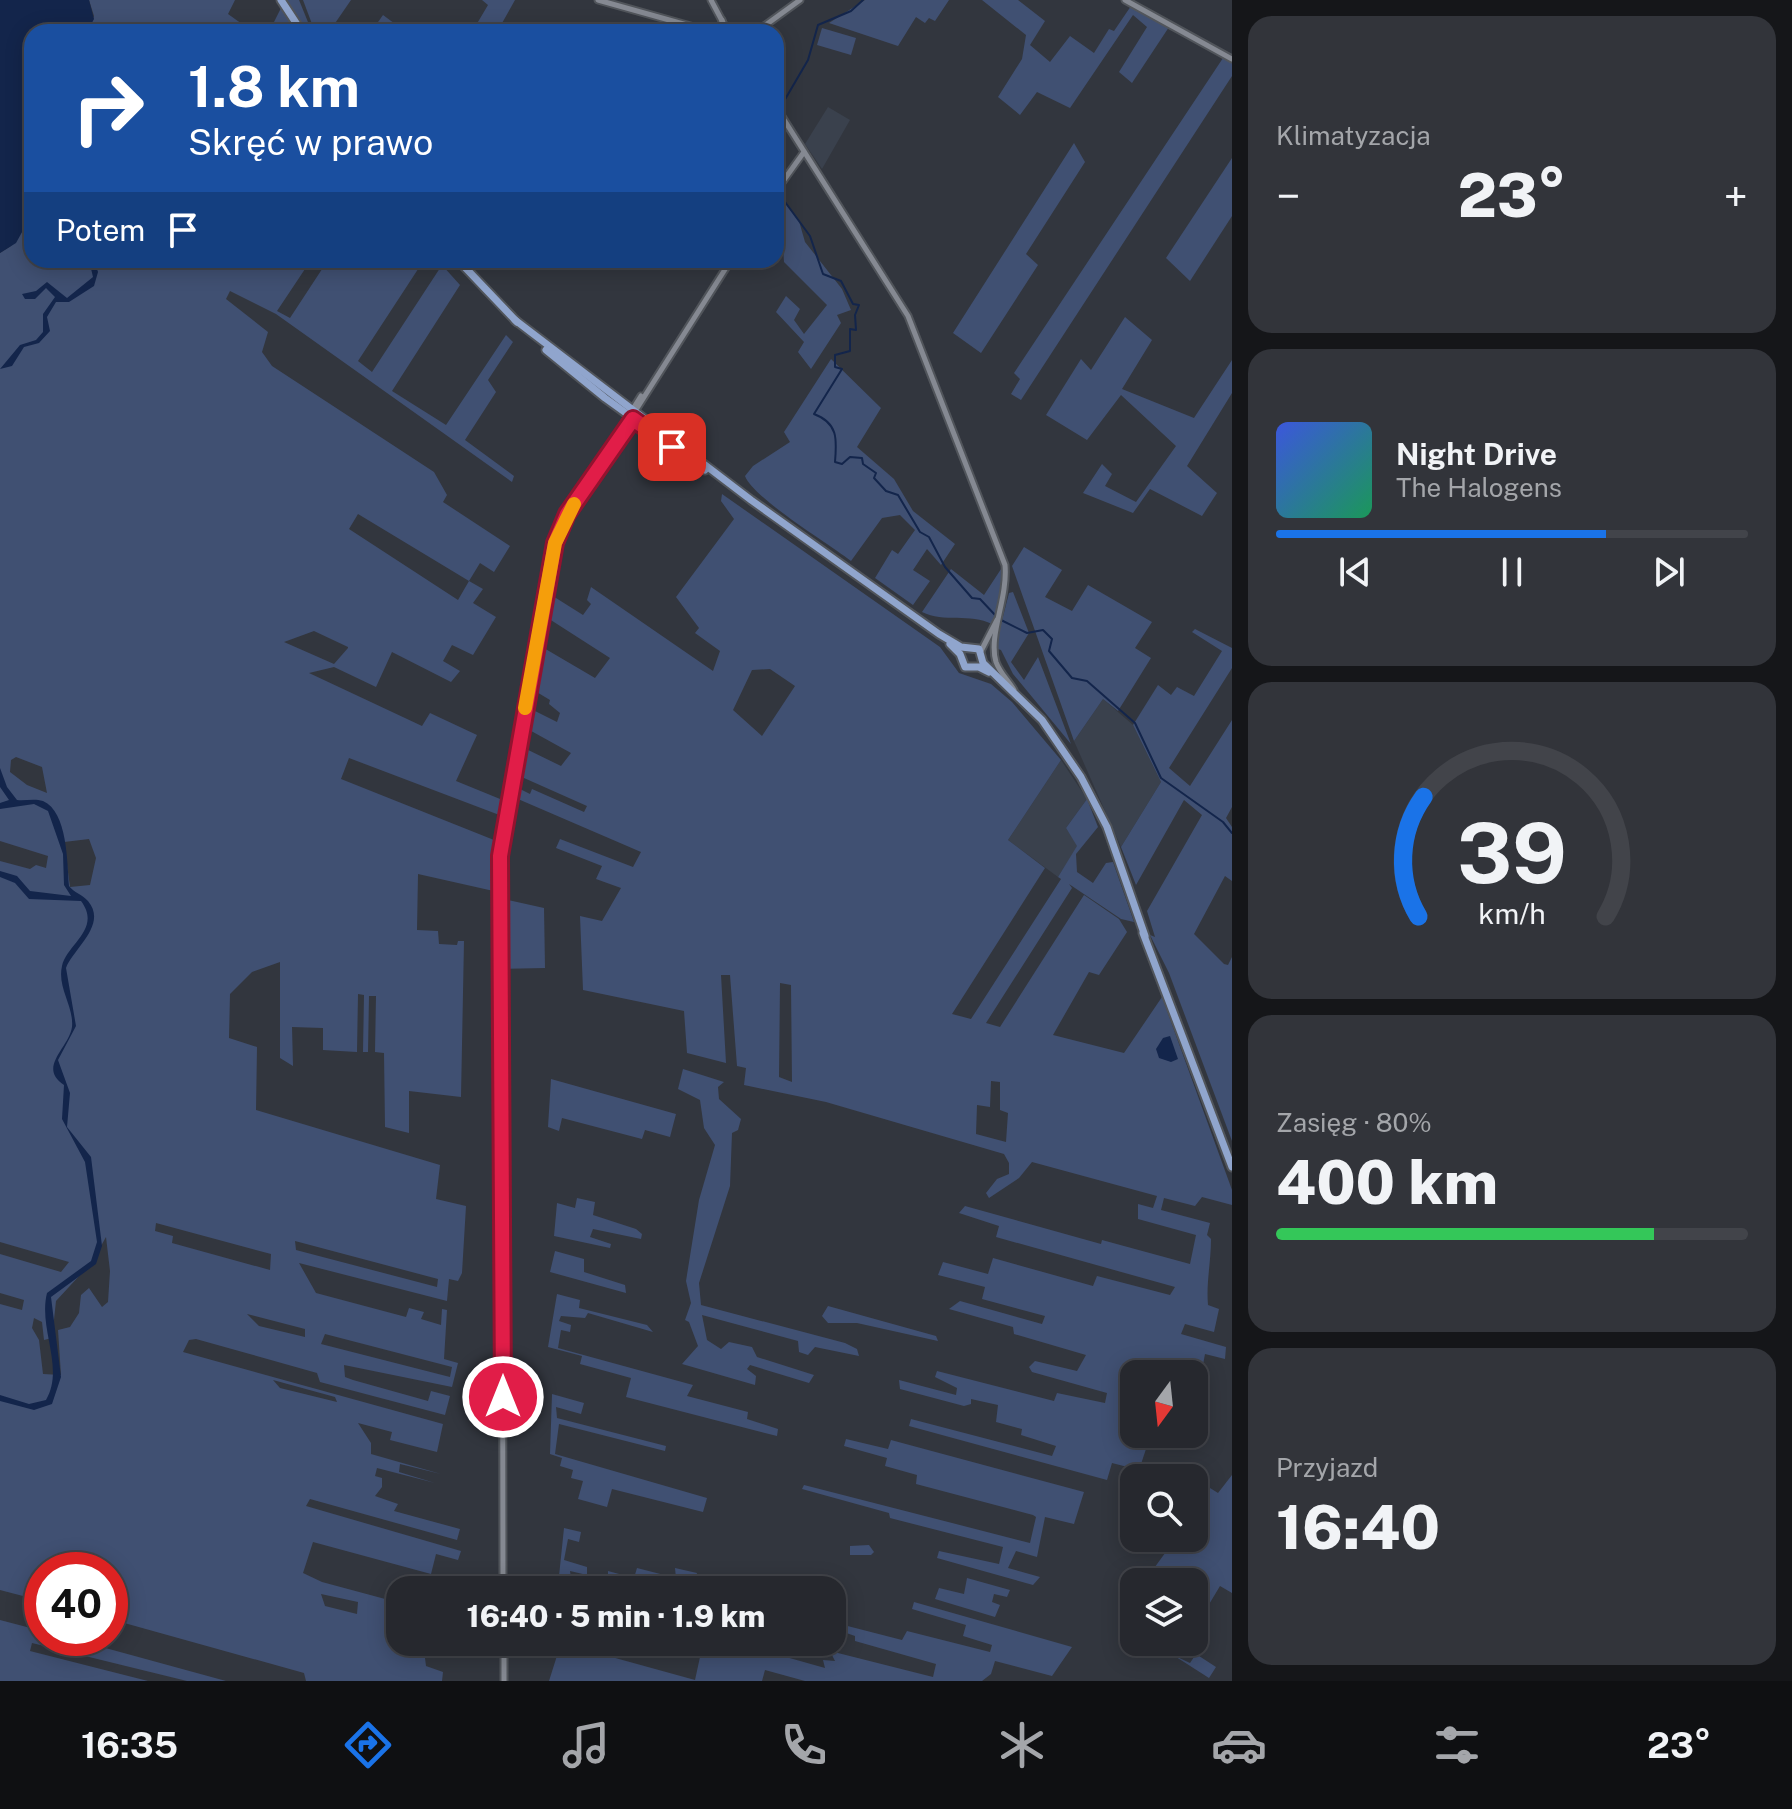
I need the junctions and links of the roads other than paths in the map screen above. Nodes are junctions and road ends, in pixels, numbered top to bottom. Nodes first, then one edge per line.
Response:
1 (282, 0) edge
2 (598, 0) edge
3 (711, 0) edge
4 (800, 0) edge
5 (1125, 0) edge
6 (722, 19) junction
7 (297, 24) edge
8 (684, 24) edge
9 (722, 24) edge
10 (724, 24) edge
11 (767, 24) edge
12 (1232, 59) edge
13 (784, 120) edge
14 (804, 152) junction
15 (784, 180) edge
16 (466, 268) edge
17 (726, 268) edge
18 (632, 414) junction
19 (999, 618) junction
20 (978, 649) junction
21 (963, 651) junction
22 (980, 664) junction
23 (1017, 694) junction
24 (1232, 1167) edge
25 (503, 1576) edge
26 (504, 1656) edge
27 (504, 1681) edge

1 - 7 main road
2 - 8 street
3 - 6 street
4 - 11 street
5 - 12 street
6 - 9 street
6 - 10 street
13 - 14 street
14 - 15 street
14 - 19 street
16 - 18 main road
17 - 18 street
18 - 21 main road
18 - 25 street
19 - 20 street
19 - 23 street
20 - 21 main road
20 - 22 main road
21 - 22 main road
22 - 23 main road
23 - 24 main road
26 - 27 street

